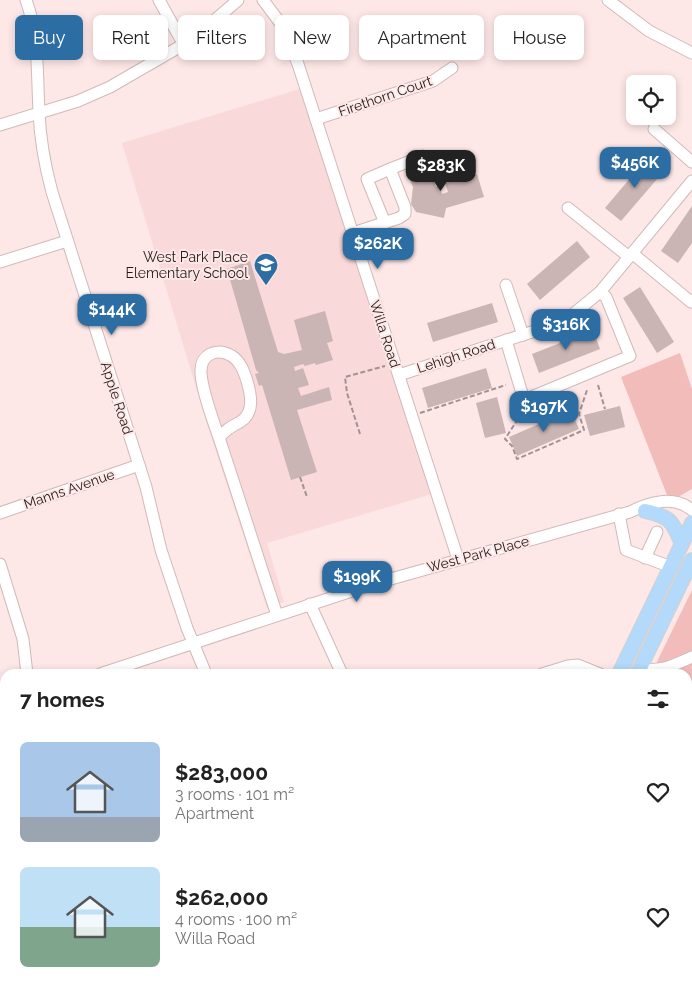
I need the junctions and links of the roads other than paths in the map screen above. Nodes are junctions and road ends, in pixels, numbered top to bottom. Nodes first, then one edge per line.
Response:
1 (26, 0) edge
2 (159, 0) edge
3 (238, 0) edge
4 (263, 0) edge
5 (616, 3) edge
6 (221, 15) edge
7 (178, 34) edge
8 (178, 48) edge
9 (692, 53) edge
10 (452, 68) dead end
11 (39, 112) junction
12 (316, 119) junction
13 (0, 124) edge
14 (654, 129) dead end
15 (423, 156) dead end
16 (692, 162) edge
17 (390, 169) junction
18 (692, 181) edge
19 (568, 208) dead end
20 (385, 223) junction
21 (353, 233) junction
22 (67, 241) junction
23 (631, 255) junction
24 (0, 262) edge
25 (506, 285) dead end
26 (600, 292) junction
27 (692, 300) edge
28 (523, 335) junction
29 (506, 340) junction
30 (399, 375) junction
31 (219, 438) junction
32 (139, 465) junction
33 (646, 511) junction
34 (692, 511) edge
35 (0, 513) edge
36 (624, 513) junction
37 (692, 523) edge
38 (658, 532) dead end
39 (682, 544) junction
40 (645, 558) junction
41 (458, 559) junction
42 (692, 560) edge
43 (0, 564) edge
44 (671, 567) junction
45 (310, 604) junction
46 (277, 615) junction
47 (194, 643) junction
48 (692, 657) edge
49 (26, 669) edge
50 (115, 669) edge
51 (204, 669) edge
52 (340, 669) edge
53 (558, 669) edge
54 (588, 669) edge
55 (621, 669) edge
56 (639, 669) edge
57 (664, 669) edge

1 - 11 street, Apple Road
2 - 7 street
3 - 6 street
4 - 12 street, Willa Road
5 - 9 street
8 - 11 street
10 - 12 street, Firethorn Court
11 - 13 street
11 - 22 street, Apple Road
12 - 21 street, Willa Road
14 - 16 street
15 - 17 street
17 - 20 street
17 - 20 street
18 - 23 street, Lehigh Road
19 - 23 street
20 - 21 street
21 - 30 street, Willa Road
22 - 24 street
22 - 32 street, Apple Road
23 - 26 street, Lehigh Road
23 - 27 street
25 - 28 street
26 - 28 street, Lehigh Road
26 - 29 street
28 - 29 street, Lehigh Road
29 - 30 street, Lehigh Road
30 - 41 street, Willa Road
31 - 31 street
31 - 46 street
32 - 35 street, Manns Avenue
32 - 47 street, Apple Road
33 - 34 street, West Park Place
33 - 36 street, West Park Place
33 - 39 main road
34 - 36 street, West Park Place
36 - 40 street
36 - 41 street, West Park Place
37 - 39 main road
38 - 40 street
39 - 44 main road
40 - 44 street
41 - 45 street, West Park Place
42 - 56 main road
43 - 49 street
44 - 55 main road
45 - 46 street, West Park Place
45 - 52 street
46 - 47 street, West Park Place
47 - 50 street, West Park Place
47 - 51 street, Apple Road
48 - 57 street
53 - 54 street

